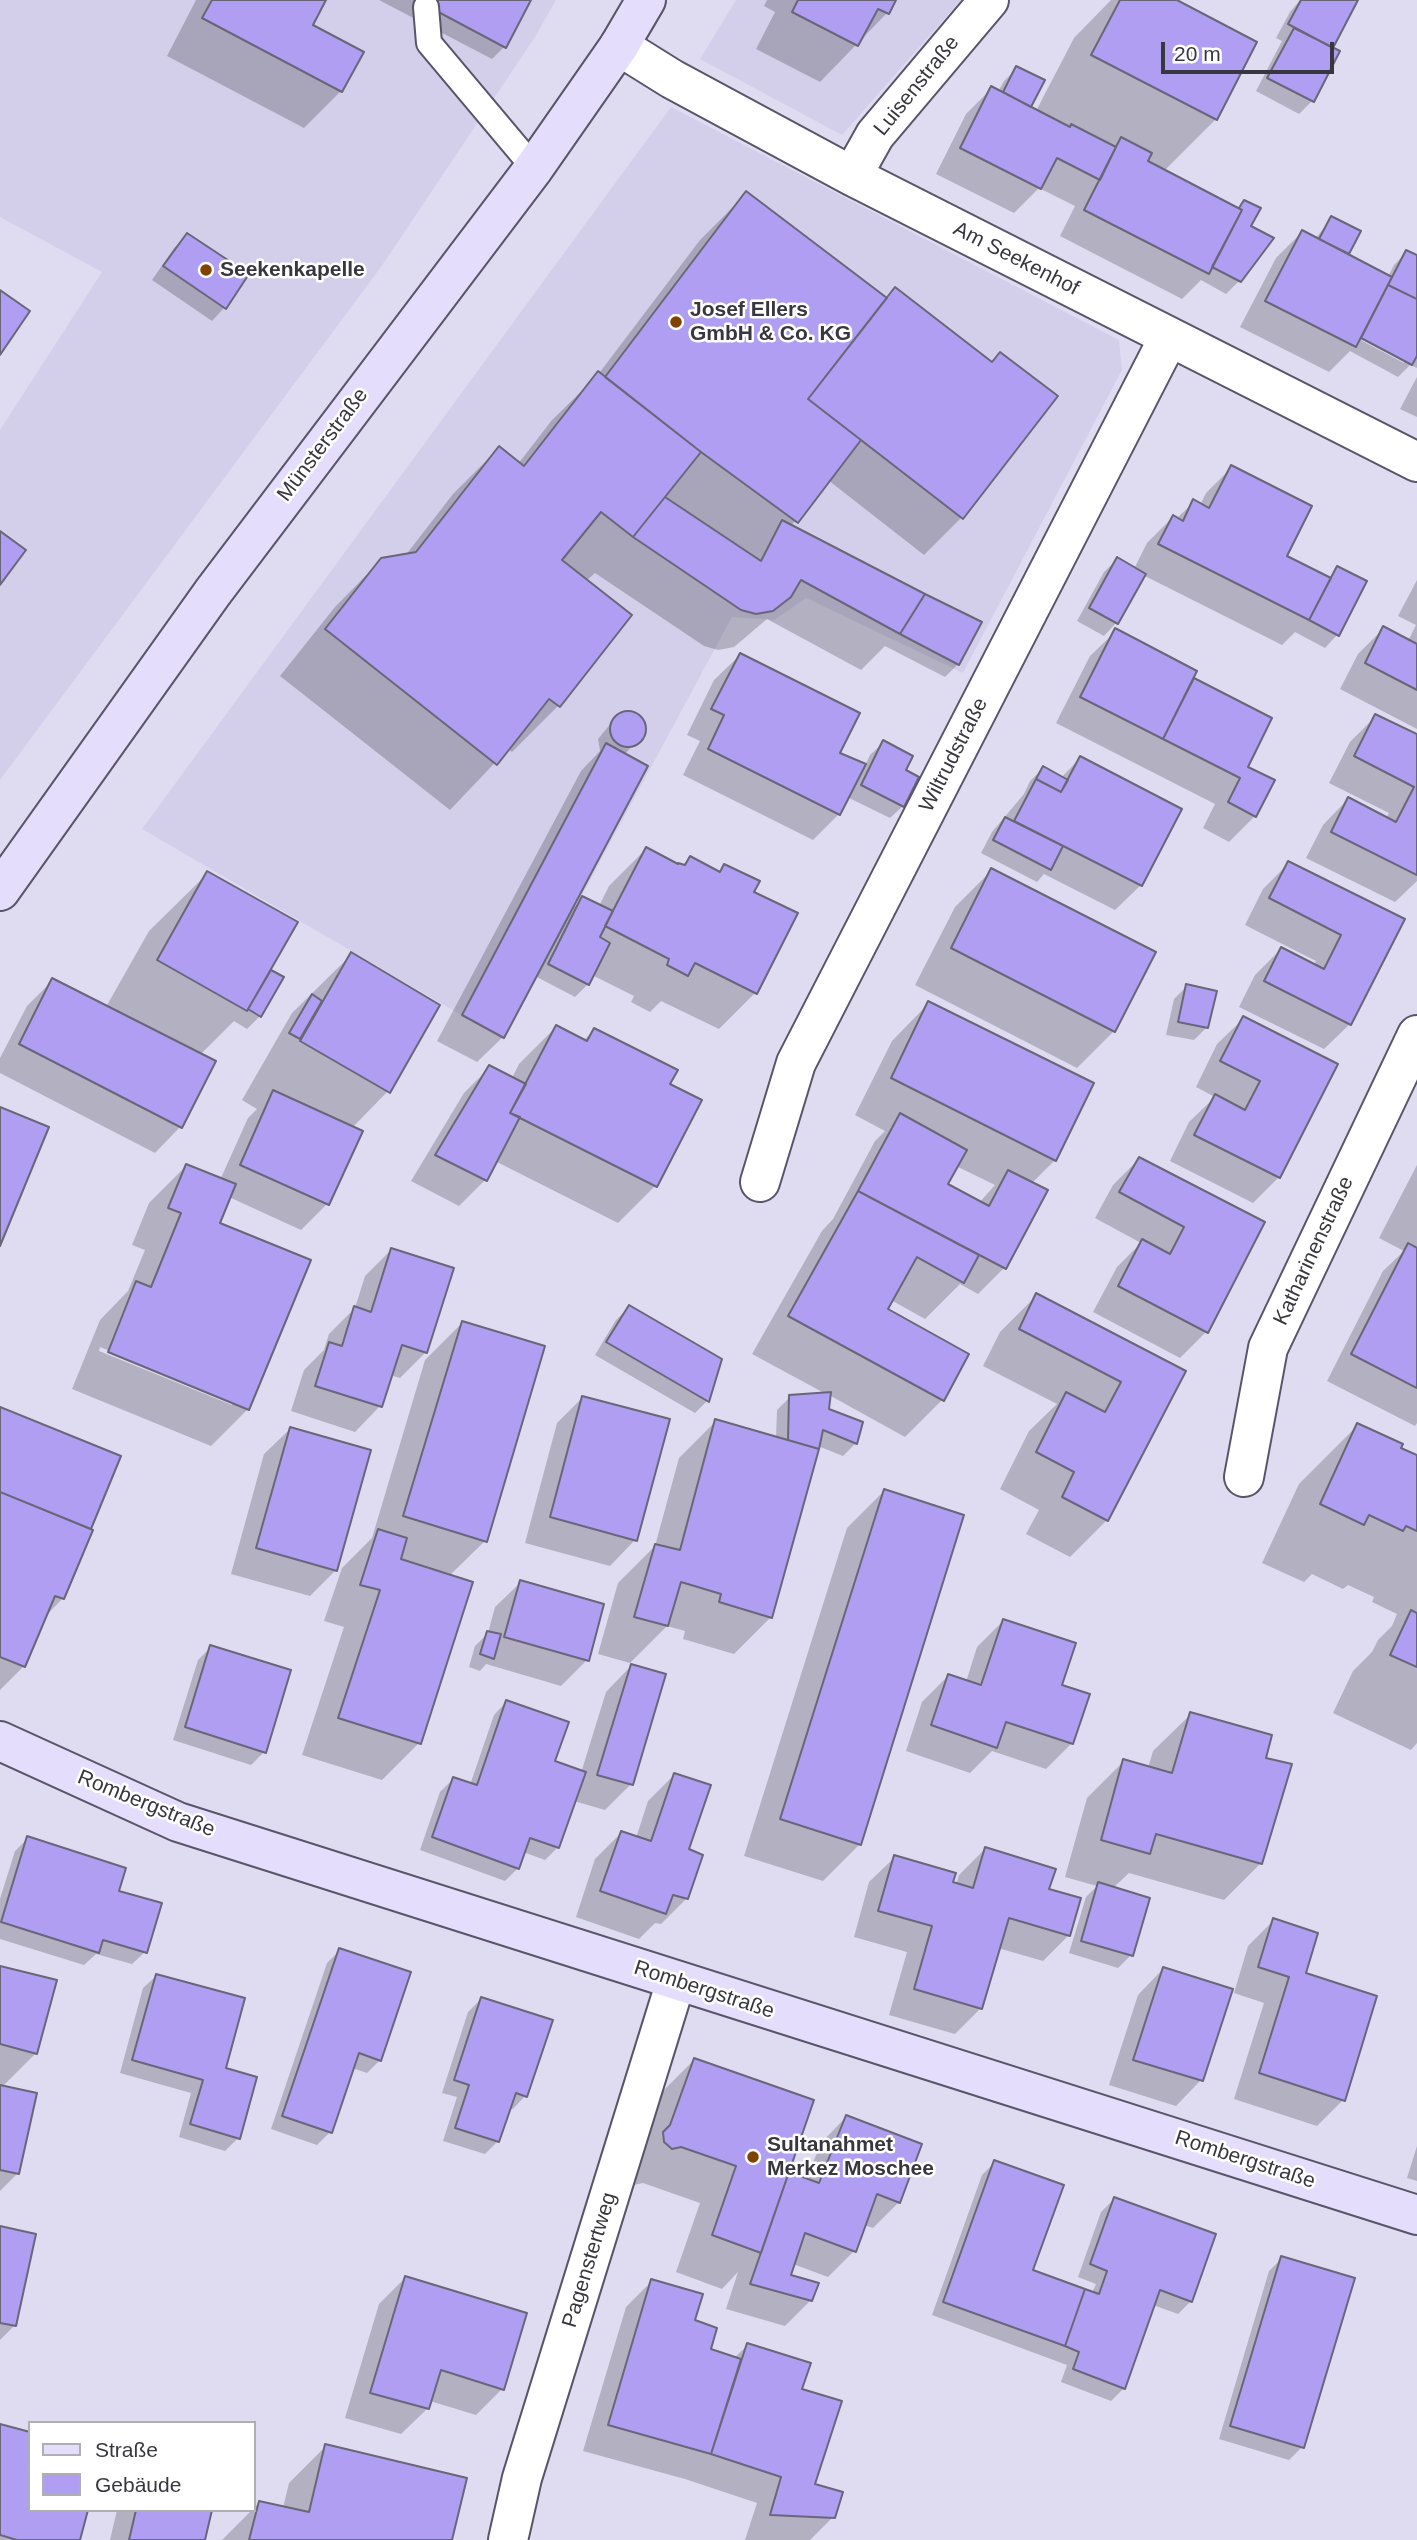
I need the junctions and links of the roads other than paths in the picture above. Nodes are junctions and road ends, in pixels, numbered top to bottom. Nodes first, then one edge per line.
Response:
1 (646, 0) edge
2 (989, 0) edge
3 (426, 7) dead end
4 (619, 46) junction
5 (534, 167) junction
6 (852, 176) junction
7 (1170, 337) junction
8 (1417, 462) edge
9 (0, 891) edge
10 (1417, 1035) edge
11 (760, 1182) dead end
12 (1244, 1477) dead end
13 (0, 1741) edge
14 (676, 1981) junction
15 (1417, 2215) edge
16 (508, 2540) edge

1 - 4 main road, Münsterstraße
2 - 6 street, Luisenstraße
3 - 5 lane
4 - 5 main road, Münsterstraße
4 - 6 street, Am Seekenhof
5 - 9 main road, Münsterstraße
6 - 7 street, Am Seekenhof
7 - 8 street, Am Seekenhof
7 - 11 street, Wiltrudstraße
10 - 12 street, Katharinenstraße
13 - 14 main road, Rombergstraße
14 - 15 main road, Rombergstraße
14 - 16 street, Pagenstertweg

